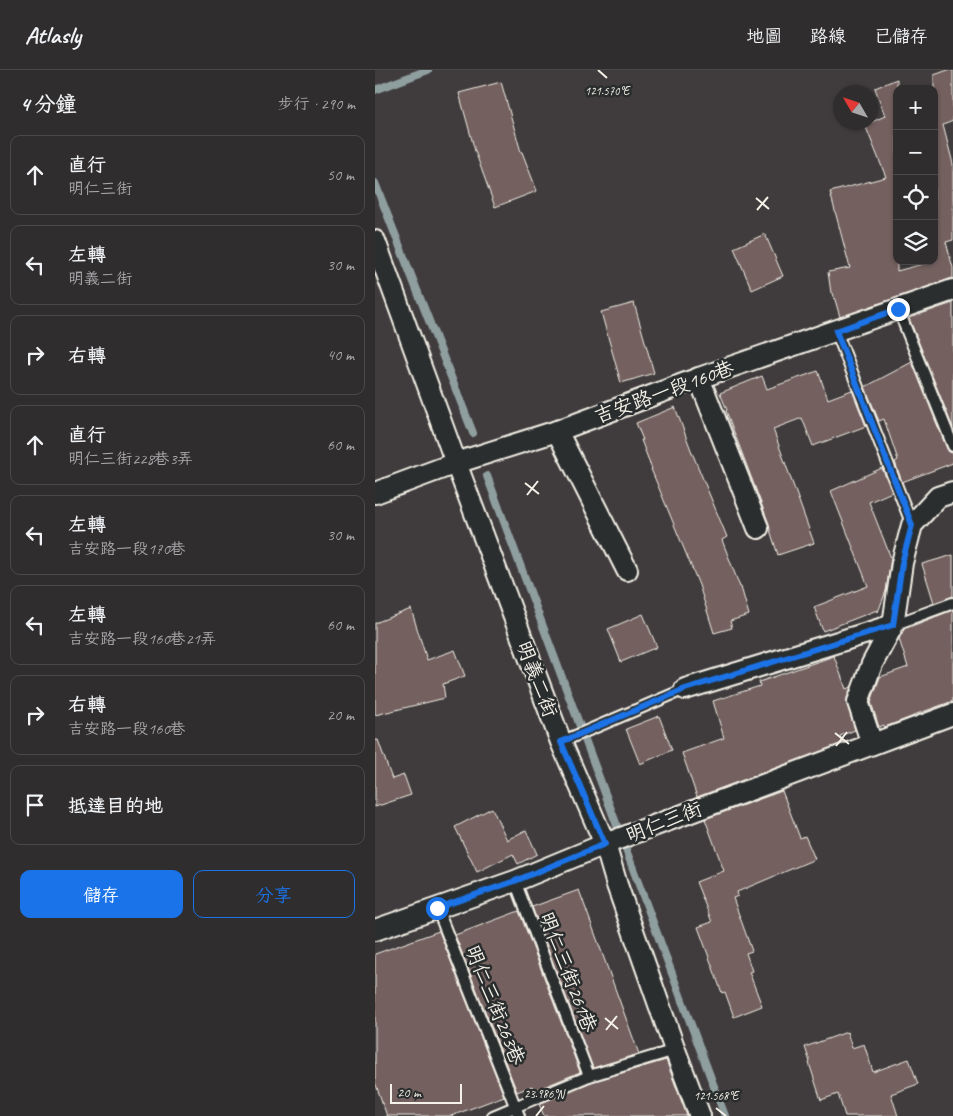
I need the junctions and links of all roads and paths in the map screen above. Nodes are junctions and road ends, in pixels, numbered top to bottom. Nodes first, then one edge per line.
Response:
1 (375, 241) edge
2 (953, 290) edge
3 (898, 309) junction
4 (836, 331) junction
5 (699, 378) junction
6 (557, 431) junction
7 (953, 446) edge
8 (456, 463) junction
9 (953, 492) edge
10 (375, 493) edge
11 (912, 525) junction
12 (758, 528) dead end
13 (627, 570) dead end
14 (953, 603) edge
15 (893, 625) junction
16 (685, 689) joint
17 (953, 714) edge
18 (561, 742) junction
19 (872, 744) junction
20 (605, 844) junction
21 (515, 881) junction
22 (437, 908) junction
23 (375, 930) edge
24 (675, 1050) junction
25 (589, 1076) junction
26 (517, 1112) edge
27 (493, 1116) edge
28 (700, 1116) edge

1 - 8 street, 明義二街
2 - 3 street, 吉安路一段160巷
3 - 4 street, 吉安路一段160巷
3 - 7 lane
4 - 5 street, 吉安路一段160巷
4 - 11 lane
5 - 6 street, 吉安路一段160巷
5 - 12 street
6 - 8 street, 吉安路一段160巷
6 - 13 street
8 - 10 street, 吉安路一段160巷
8 - 18 street, 明義二街
9 - 11 street
11 - 15 street
14 - 15 lane
15 - 16 street
15 - 19 street
16 - 18 lane
17 - 19 street, 明仁三街
18 - 20 street, 明義二街
19 - 20 street, 明仁三街
20 - 21 street, 明仁三街
20 - 24 street, 明義二街
21 - 22 street, 明仁三街
21 - 25 lane, 明仁三街261巷
22 - 23 street, 明仁三街
22 - 26 lane, 明仁三街263巷
24 - 25 lane
24 - 28 street, 明義二街
25 - 26 lane
26 - 27 lane

